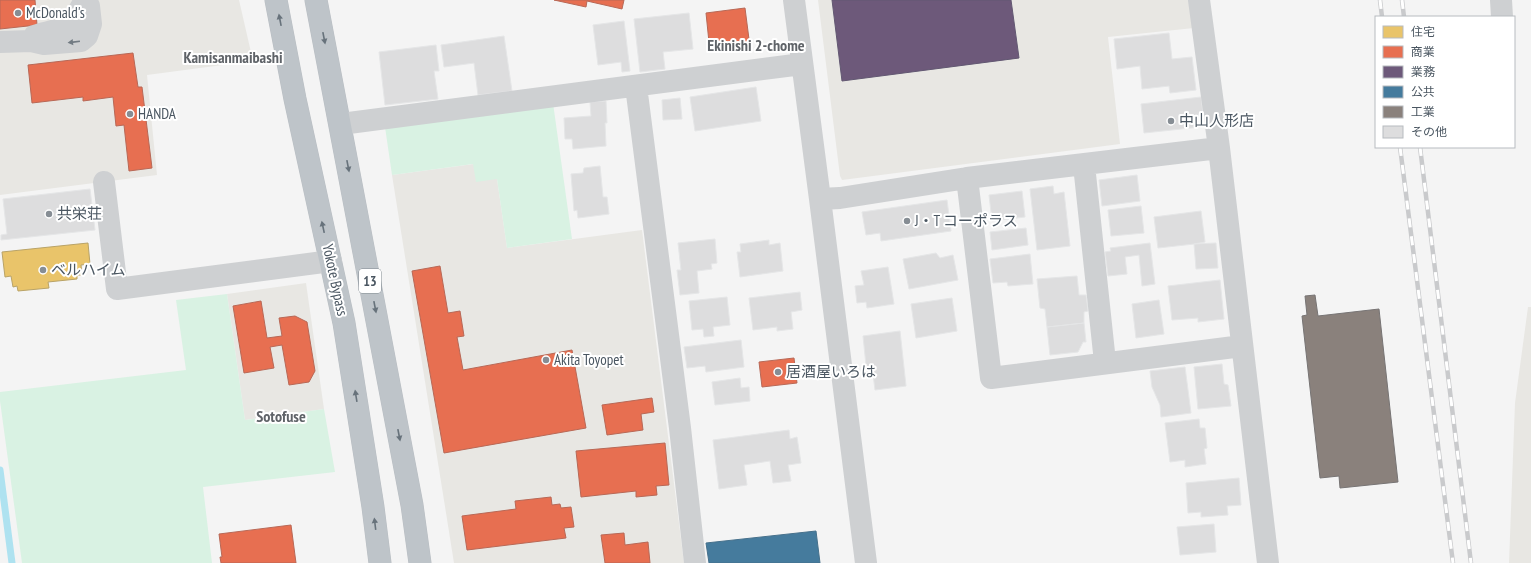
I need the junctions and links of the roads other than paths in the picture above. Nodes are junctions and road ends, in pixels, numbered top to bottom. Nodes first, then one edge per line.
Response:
1 (86, 0) edge
2 (276, 0) edge
3 (316, 0) edge
4 (794, 0) edge
5 (1199, 0) edge
6 (1502, 0) edge
7 (1502, 16) edge
8 (0, 42) edge
9 (802, 64) junction
10 (636, 86) junction
11 (340, 124) junction
12 (1219, 148) junction
13 (1084, 165) junction
14 (967, 178) junction
15 (104, 182) dead end
16 (820, 199) junction
17 (331, 261) junction
18 (1242, 346) junction
19 (1105, 362) junction
20 (380, 563) edge
21 (420, 563) edge
22 (695, 563) edge
23 (866, 563) edge
24 (1268, 563) edge

1 -> 8 street
17 -> 2 highway, Yokote Bypass / 13
3 -> 11 highway, 13
4 - 9 street
5 - 12 street
6 - 7 street
9 - 10 street
9 - 16 street
10 - 11 street
10 - 22 street
11 -> 21 highway, 13
12 - 13 street
12 - 18 street
13 - 14 street
13 - 19 street
14 - 16 street
14 - 19 street
15 - 17 street
16 - 23 street
20 -> 17 highway, Yokote Bypass / 13
18 - 19 street
18 - 24 street

